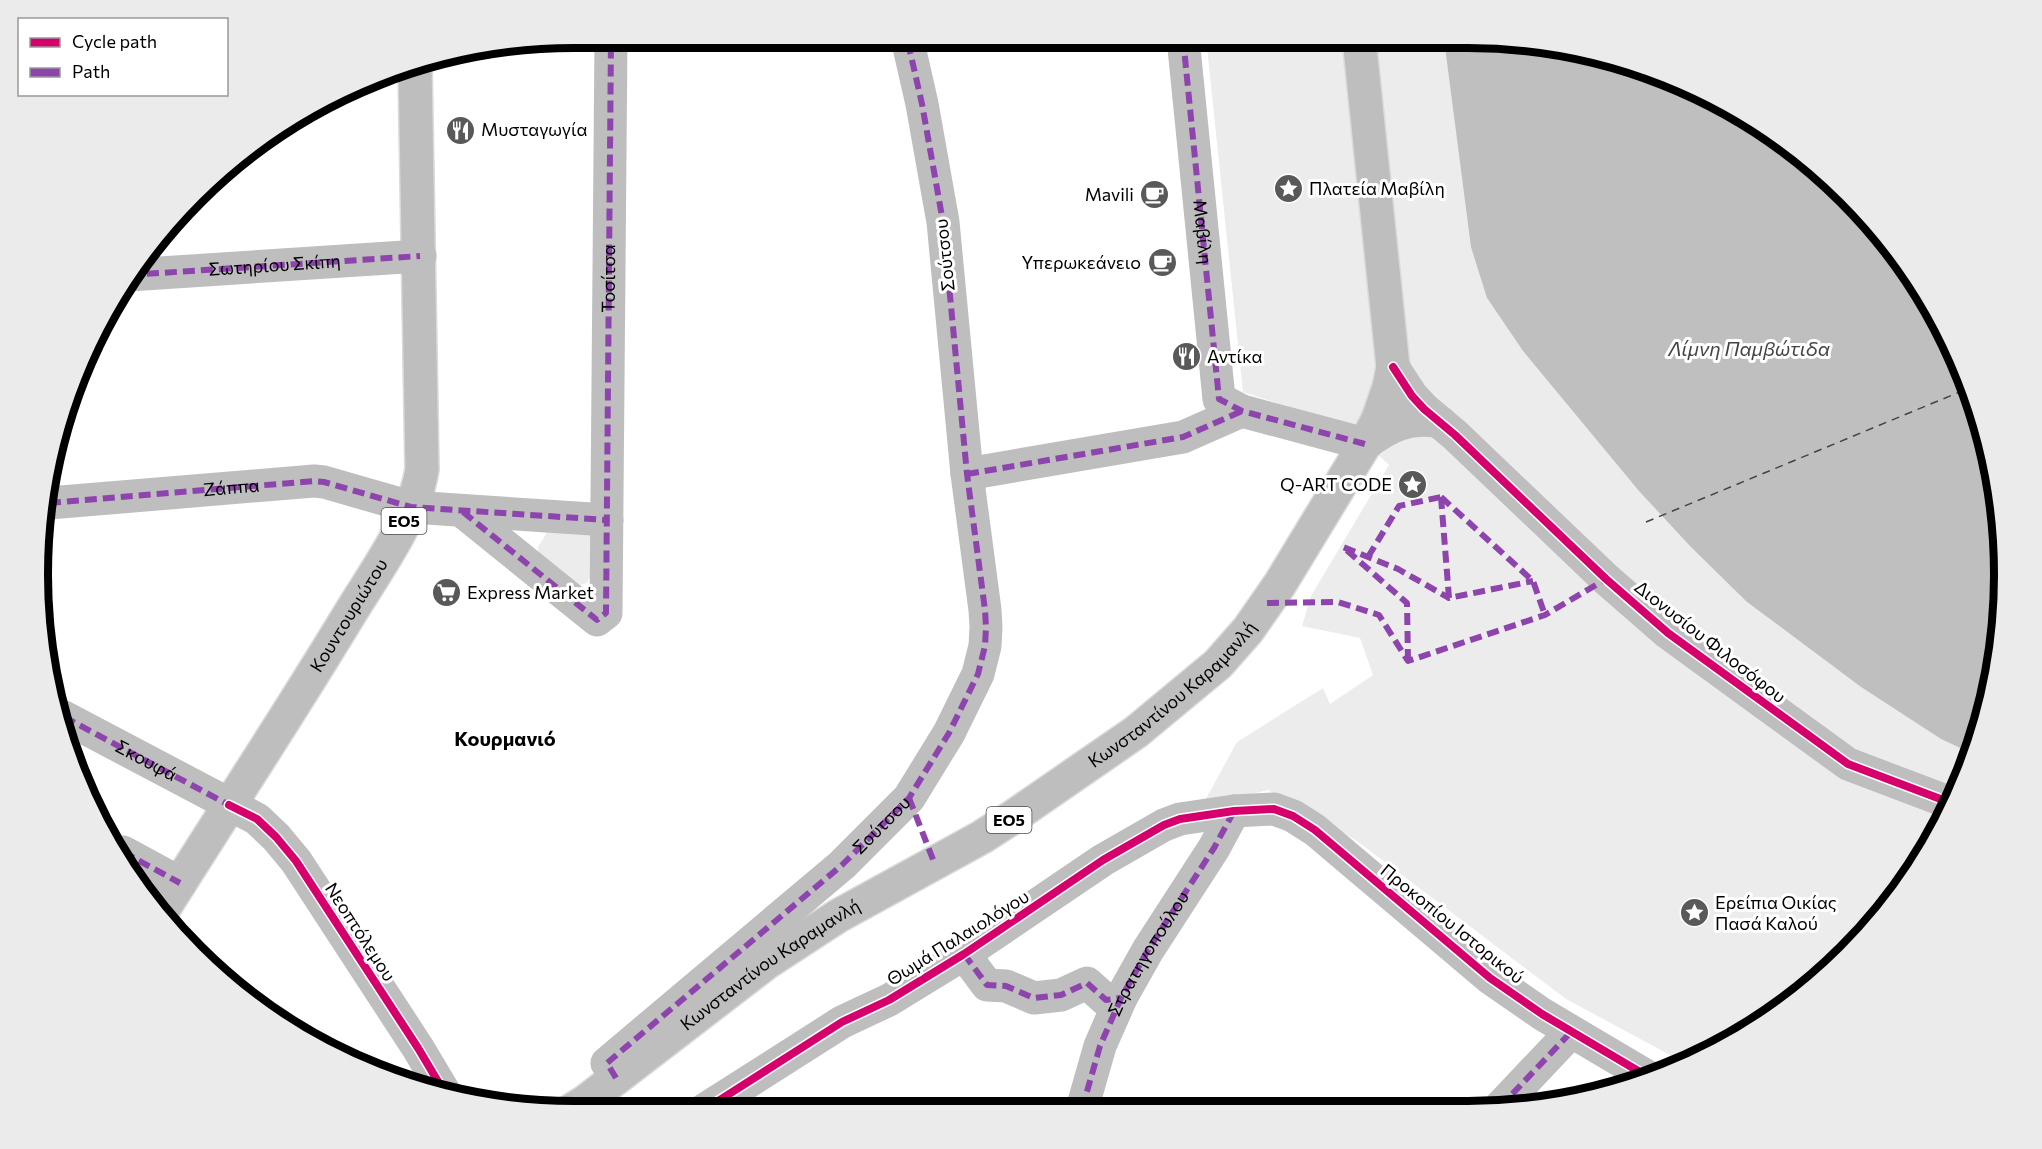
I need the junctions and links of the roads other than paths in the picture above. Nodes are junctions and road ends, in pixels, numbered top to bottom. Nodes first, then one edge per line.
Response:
1 (611, 48) edge
2 (909, 48) edge
3 (1185, 48) edge
4 (1360, 48) edge
5 (415, 73) edge
6 (420, 256) junction
7 (143, 274) edge
8 (1393, 367) junction
9 (1242, 411) junction
10 (1447, 428) junction
11 (1365, 444) junction
12 (967, 474) junction
13 (53, 503) edge
14 (411, 507) junction
15 (463, 512) junction
16 (607, 520) junction
17 (69, 719) edge
18 (1943, 800) edge
19 (229, 805) junction
20 (1234, 811) junction
21 (130, 856) edge
22 (180, 883) junction
23 (166, 906) edge
24 (964, 954) junction
25 (1121, 998) junction
26 (1570, 1032) junction
27 (1640, 1072) edge
28 (616, 1078) junction
29 (439, 1083) edge
30 (1507, 1099) edge
31 (584, 1101) edge
32 (718, 1101) edge
33 (1085, 1101) edge

1 - 16 street, Τοσίτσα
2 - 12 street, Σούτσου
3 - 9 street, Μαβίλη
4 - 8 street, Κωνσταντίνου Καραμανλή / ΕΟ5
5 - 6 street, Κουντουριώτου / ΕΟ5
6 - 7 street, Σωτηρίου Σκίπη
6 - 14 street, Κουντουριώτου / ΕΟ5
8 - 10 street, Διονυσίου Φιλοσόφου
8 - 11 street, Κωνσταντίνου Καραμανλή / ΕΟ5
9 - 11 street
9 - 12 street
10 - 11 street
10 - 18 street, Διονυσίου Φιλοσόφου
11 - 28 street, Κωνσταντίνου Καραμανλή / ΕΟ5
12 - 28 street, Σούτσου
13 - 14 street, Ζάππα
14 - 15 street
14 - 19 street, Κουντουριώτου / ΕΟ5
15 - 16 street
15 - 16 street, Τοσίτσα
17 - 19 street, Σκουφά
19 - 22 street, Κουντουριώτου / ΕΟ5
19 - 29 street, Νεοπτόλεμου
20 - 24 street, Θωμά Παλαιολόγου
20 - 25 street, Στρατηγοπούλου
20 - 26 street, Προκοπίου Ιστορικού
21 - 22 street
22 - 23 street, Κουντουριώτου / ΕΟ5
24 - 25 street
24 - 32 street, Θωμά Παλαιολόγου
25 - 33 street, Στρατηγοπούλου
26 - 27 street, Προκοπίου Ιστορικού
26 - 30 street
28 - 31 street, Κωνσταντίνου Καραμανλή / ΕΟ5

